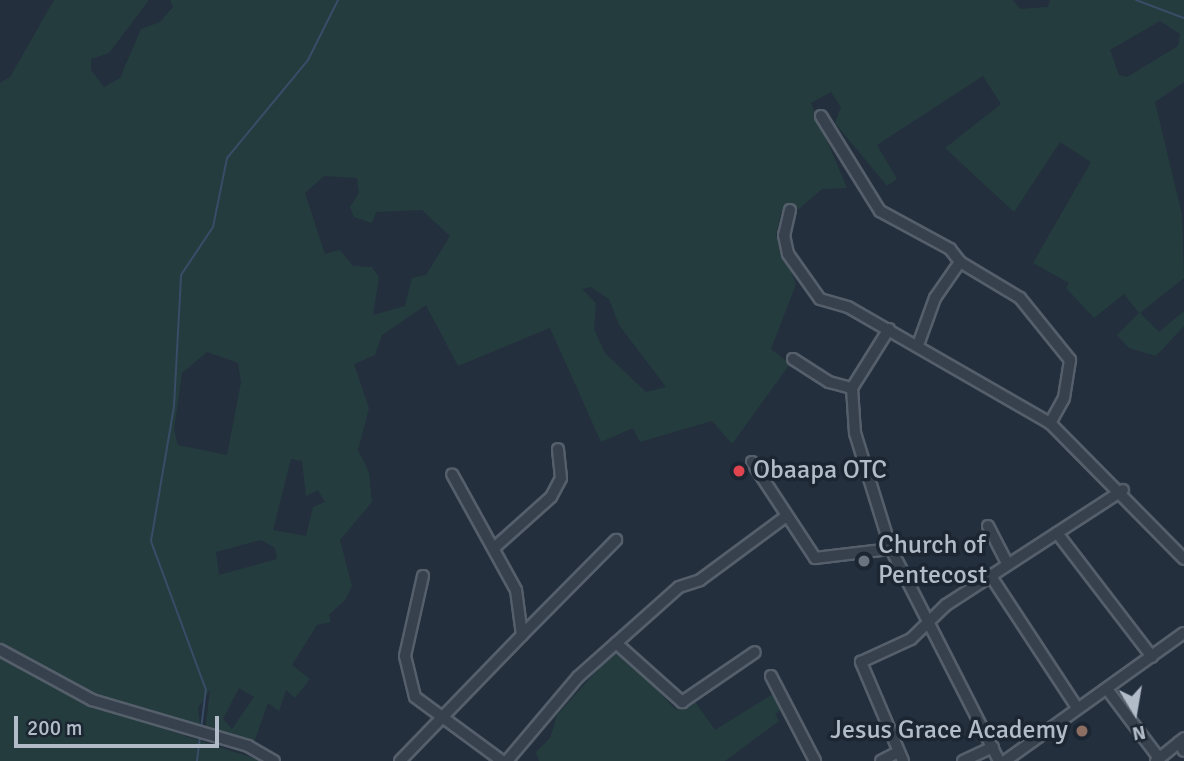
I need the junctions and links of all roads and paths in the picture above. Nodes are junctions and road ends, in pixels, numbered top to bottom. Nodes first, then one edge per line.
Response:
1 (821, 116) dead end
2 (790, 210) dead end
3 (960, 262) junction
4 (889, 329) junction
5 (918, 345) junction
6 (793, 359) dead end
7 (852, 388) junction
8 (1050, 423) junction
9 (558, 449) dead end
10 (752, 462) dead end
11 (452, 474) dead end
12 (1123, 490) junction
13 (785, 517) junction
14 (988, 526) dead end
15 (1057, 533) junction
16 (615, 540) dead end
17 (494, 548) junction
18 (891, 549) junction
19 (1184, 559) edge
20 (1007, 563) junction
21 (990, 575) junction
22 (423, 576) dead end
23 (931, 622) junction
24 (1184, 633) edge
25 (522, 635) junction
26 (616, 643) junction
27 (0, 650) edge
28 (755, 652) dead end
29 (1152, 657) junction
30 (771, 677) dead end
31 (1107, 690) junction
32 (1076, 706) junction
33 (445, 714) junction
34 (1182, 744) edge
35 (993, 747) junction
36 (900, 757) edge
37 (1157, 760) edge
38 (274, 761) edge
39 (400, 761) edge
40 (504, 761) edge
41 (815, 761) edge
42 (881, 761) edge
43 (963, 761) edge
44 (999, 761) edge
45 (1005, 761) edge

1 - 3 street
2 - 4 street
3 - 5 street
3 - 8 street
4 - 5 street
4 - 7 street
5 - 8 street
6 - 7 street
7 - 18 street
8 - 12 street
9 - 17 street
10 - 13 street
11 - 17 street
12 - 15 street
12 - 19 street
13 - 18 street
13 - 26 street
14 - 20 street
15 - 20 street
15 - 29 street
16 - 25 street
17 - 25 street
18 - 23 street
20 - 21 street
21 - 23 street
21 - 32 street
22 - 33 street
23 - 35 street
23 - 36 street
24 - 29 street
25 - 33 street
26 - 28 street
26 - 40 street
27 - 38 street
29 - 31 street
30 - 41 street
31 - 32 street
31 - 37 street
32 - 45 street
33 - 39 street
33 - 40 street
34 - 37 street
35 - 43 street
35 - 44 street
36 - 42 street

